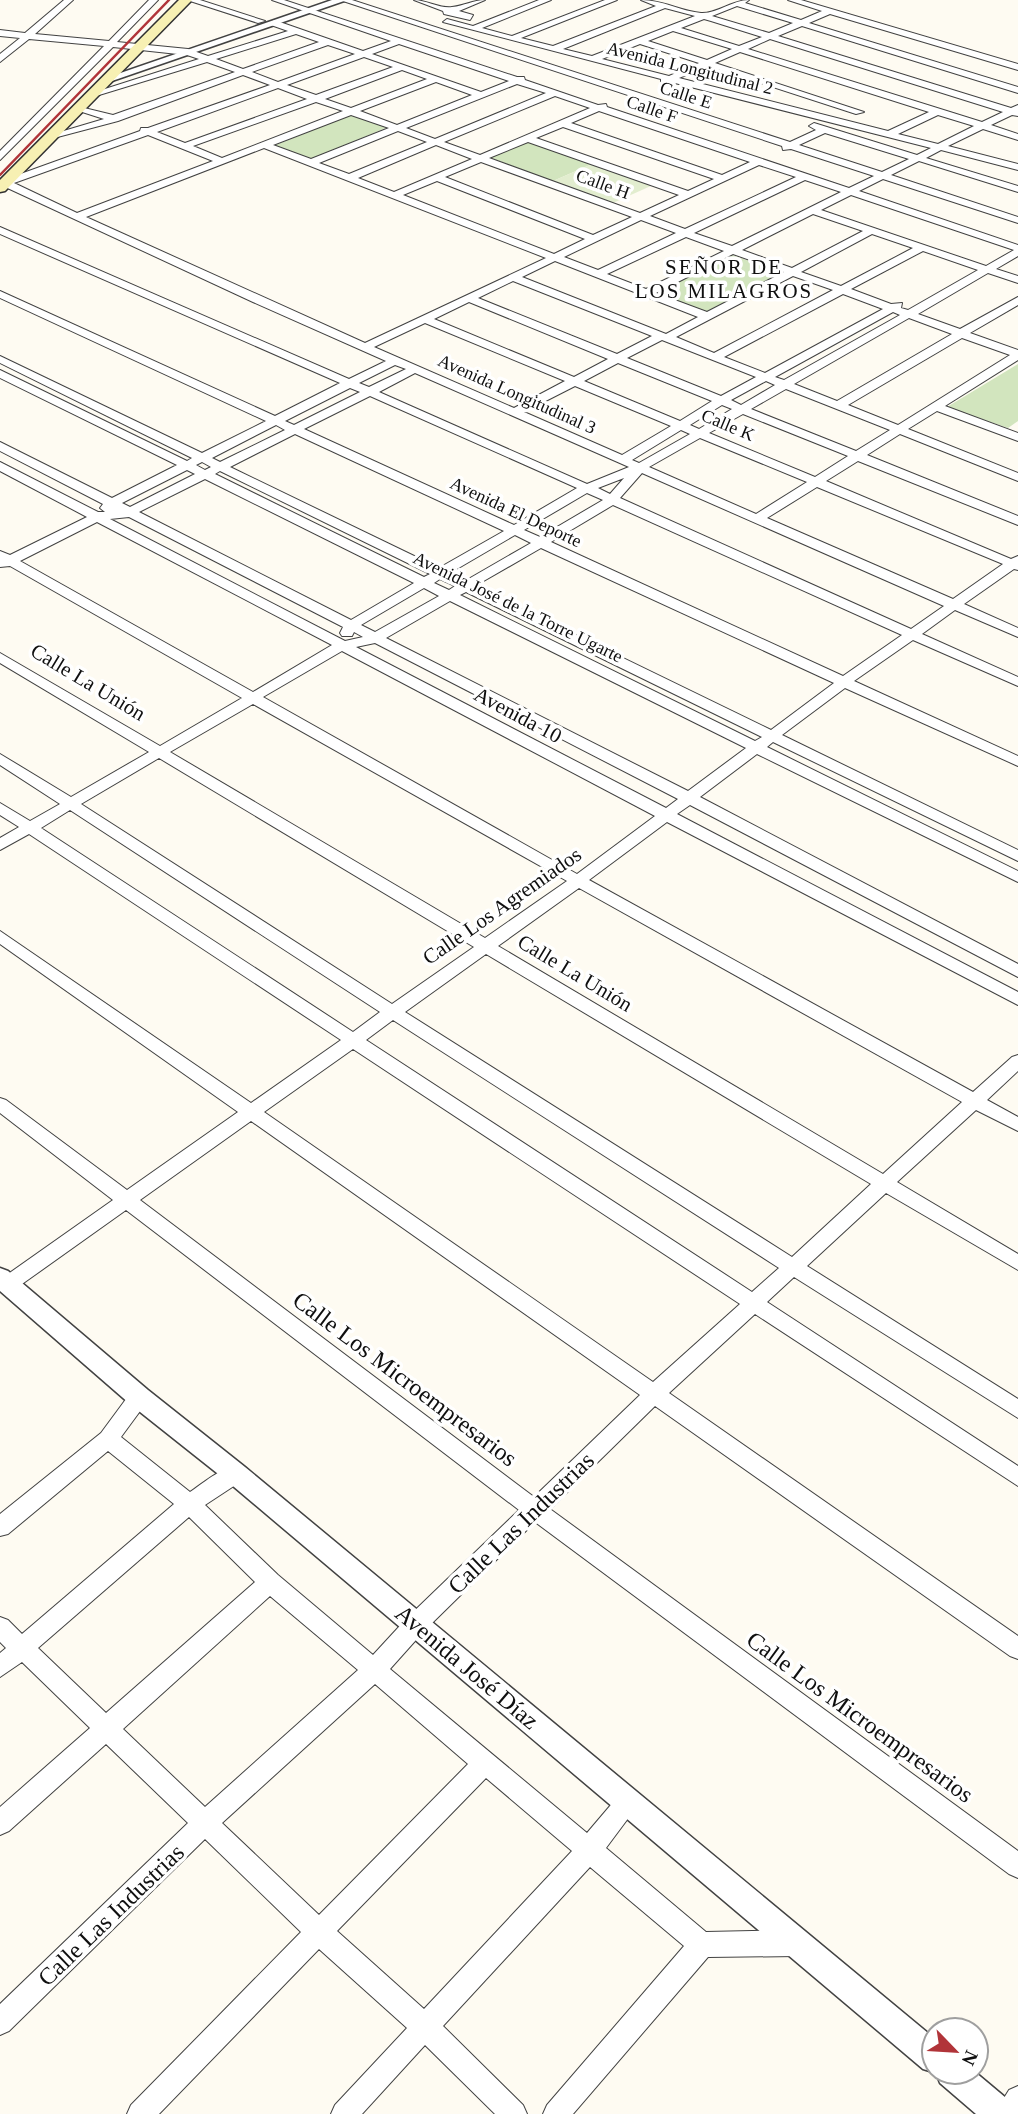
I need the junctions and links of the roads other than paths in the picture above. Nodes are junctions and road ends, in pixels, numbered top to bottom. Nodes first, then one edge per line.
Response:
1 (69, 0) edge
2 (154, 0) edge
3 (186, 0) edge
4 (191, 0) edge
5 (276, 0) edge
6 (323, 0) edge
7 (343, 0) edge
8 (355, 0) edge
9 (416, 0) edge
10 (481, 0) edge
11 (547, 0) edge
12 (613, 0) edge
13 (645, 0) edge
14 (679, 0) edge
15 (792, 0) edge
16 (740, 2) edge
17 (404, 4) dead end
18 (664, 6) junction
19 (304, 10) junction
20 (450, 11) junction
21 (831, 11) junction
22 (702, 17) junction
23 (430, 18) junction
24 (261, 21) junction
25 (486, 22) junction
26 (274, 23) junction
27 (800, 23) junction
28 (673, 28) junction
29 (433, 29) junction
30 (473, 29) junction
31 (296, 31) junction
32 (0, 33) edge
33 (28, 35) junction
34 (518, 36) junction
35 (769, 36) junction
36 (640, 41) junction
37 (111, 42) junction
38 (327, 42) junction
39 (397, 42) junction
40 (140, 46) junction
41 (557, 47) junction
42 (738, 48) junction
43 (176, 49) junction
44 (188, 52) junction
45 (363, 55) junction
46 (2, 56) edge
47 (580, 56) junction
48 (979, 56) junction
49 (593, 59) junction
50 (210, 60) junction
51 (706, 61) junction
52 (552, 67) junction
53 (119, 68) junction
54 (400, 68) junction
55 (1018, 68) edge
56 (950, 69) junction
57 (244, 72) junction
58 (108, 79) junction
59 (436, 79) junction
60 (667, 80) junction
61 (517, 81) junction
62 (921, 83) junction
63 (656, 84) dead end
64 (279, 85) junction
65 (644, 89) dead end
66 (1018, 90) edge
67 (555, 93) junction
68 (633, 94) junction
69 (481, 95) junction
70 (89, 97) junction
71 (890, 97) junction
72 (316, 98) junction
73 (880, 102) dead end
74 (771, 105) junction
75 (869, 107) dead end
76 (79, 108) junction
77 (599, 108) junction
78 (352, 111) junction
79 (1016, 111) edge
80 (859, 112) junction
81 (936, 112) junction
82 (114, 119) junction
83 (839, 121) junction
84 (125, 123) dead end
85 (562, 123) junction
86 (982, 126) junction
87 (137, 128) dead end
88 (397, 128) junction
89 (825, 130) junction
90 (149, 132) junction
91 (889, 134) junction
92 (53, 137) junction
93 (1018, 137) edge
94 (526, 138) junction
95 (436, 142) junction
96 (265, 145) junction
97 (791, 145) junction
98 (185, 146) junction
99 (940, 147) junction
100 (0, 157) edge
101 (480, 158) junction
102 (919, 159) junction
103 (222, 161) junction
104 (758, 161) junction
105 (310, 163) junction
106 (1018, 167) edge
107 (806, 176) junction
108 (884, 176) junction
109 (436, 177) junction
110 (348, 178) junction
111 (722, 178) junction
112 (3, 185) edge
113 (1018, 189) edge
114 (853, 192) junction
115 (687, 194) junction
116 (393, 195) junction
117 (813, 211) junction
118 (78, 216) junction
119 (641, 216) junction
120 (1018, 220) edge
121 (0, 230) edge
122 (871, 231) junction
123 (685, 232) junction
124 (594, 239) junction
125 (1015, 246) edge
126 (921, 248) junction
127 (733, 250) junction
128 (554, 257) junction
129 (972, 264) junction
130 (987, 269) junction
131 (793, 272) junction
132 (596, 275) junction
133 (513, 277) junction
134 (1018, 280) edge
135 (927, 289) dead end
136 (842, 290) junction
137 (645, 293) junction
138 (0, 294) edge
139 (468, 298) junction
140 (1018, 300) edge
141 (892, 308) junction
142 (906, 308) junction
143 (706, 316) junction
144 (425, 319) junction
145 (962, 333) junction
146 (664, 337) junction
147 (365, 346) junction
148 (1018, 354) edge
149 (715, 357) junction
150 (618, 358) junction
151 (0, 359) edge
152 (396, 360) junction
153 (415, 369) junction
154 (0, 373) edge
155 (766, 377) junction
156 (575, 381) junction
157 (347, 384) junction
158 (784, 384) junction
159 (366, 392) junction
160 (723, 400) junction
161 (838, 406) junction
162 (936, 407) junction
163 (743, 408) junction
164 (514, 412) junction
165 (274, 420) junction
166 (683, 425) junction
167 (293, 429) junction
168 (900, 430) junction
169 (700, 432) junction
170 (1014, 432) edge
171 (0, 446) edge
172 (859, 455) junction
173 (200, 457) junction
174 (623, 460) junction
175 (185, 465) junction
176 (0, 466) edge
177 (219, 467) junction
178 (639, 467) junction
179 (204, 474) junction
180 (1018, 477) edge
181 (817, 482) junction
182 (584, 489) junction
183 (610, 501) junction
184 (110, 503) junction
185 (128, 513) junction
186 (99, 516) junction
187 (757, 519) junction
188 (1018, 521) edge
189 (514, 530) junction
190 (540, 542) junction
191 (4, 561) edge
192 (1016, 564) edge
193 (441, 574) junction
194 (425, 583) junction
195 (466, 586) junction
196 (449, 595) junction
197 (955, 605) junction
198 (350, 626) junction
199 (1018, 633) edge
200 (912, 635) junction
201 (373, 639) junction
202 (341, 646) junction
203 (0, 657) edge
204 (844, 682) junction
205 (1018, 682) edge
206 (252, 697) junction
207 (770, 736) junction
208 (755, 747) junction
209 (160, 751) junction
210 (0, 758) edge
211 (1018, 762) edge
212 (689, 799) junction
213 (71, 804) junction
214 (0, 808) edge
215 (666, 816) junction
216 (30, 827) junction
217 (0, 845) edge
218 (1018, 856) edge
219 (1018, 877) edge
220 (578, 881) junction
221 (0, 936) edge
222 (486, 946) junction
223 (1018, 971) edge
224 (1018, 999) edge
225 (392, 1012) junction
226 (352, 1041) junction
227 (1018, 1061) edge
228 (975, 1100) junction
229 (0, 1104) edge
230 (250, 1112) junction
231 (1018, 1125) edge
232 (884, 1183) junction
233 (126, 1201) junction
234 (1018, 1263) edge
235 (792, 1267) junction
236 (4, 1280) edge
237 (752, 1303) junction
238 (653, 1395) junction
239 (139, 1397) junction
240 (1018, 1410) edge
241 (108, 1439) junction
242 (236, 1474) junction
243 (1018, 1477) edge
244 (189, 1504) junction
245 (535, 1510) junction
246 (0, 1527) edge
247 (270, 1582) junction
248 (416, 1624) junction
249 (0, 1626) edge
250 (22, 1648) junction
251 (1018, 1649) edge
252 (0, 1667) edge
253 (376, 1668) junction
254 (104, 1729) junction
255 (485, 1763) junction
256 (629, 1801) junction
257 (0, 1823) edge
258 (205, 1823) junction
259 (590, 1849) junction
260 (1018, 1866) edge
261 (317, 1931) junction
262 (797, 1943) junction
263 (702, 1945) junction
264 (0, 2022) edge
265 (424, 2026) junction
266 (920, 2046) edge
267 (968, 2086) edge
268 (1018, 2099) edge
269 (141, 2114) edge
270 (344, 2114) edge
271 (514, 2114) edge
272 (556, 2114) edge
273 (1001, 2114) edge
274 (1007, 2114) edge

1 - 33 street
2 - 37 street
3 - 40 main road
4 - 24 street
5 - 19 street, Calle F
6 - 19 street
7 - 19 street
7 - 29 street, Calle E
8 - 23 street, Avenida Longitudinal 2
9 - 17 street
9 - 20 street
10 - 20 street
11 - 25 street
12 - 34 street
13 - 18 street
14 - 18 street
15 - 21 street
16 - 22 street
16 - 27 street
18 - 22 street
18 - 41 street
19 - 24 street
19 - 26 street
19 - 39 street, Calle F
20 - 23 street
20 - 25 street
21 - 27 street
21 - 48 street
22 - 28 street
22 - 35 street
23 - 30 street, Avenida Longitudinal 2
24 - 43 street
25 - 30 street
25 - 34 street
26 - 31 street
26 - 44 street
27 - 35 street
27 - 56 street
28 - 36 street
28 - 42 street
29 - 39 street
29 - 52 street, Calle E
30 - 34 street, Avenida Longitudinal 2
31 - 38 street
31 - 50 street
32 - 33 street, Calle H
33 - 37 street, Calle H
33 - 46 street
34 - 41 street, Avenida Longitudinal 2
35 - 42 street
35 - 62 street
36 - 49 street
36 - 51 street
37 - 40 street, Calle H
37 - 100 street
38 - 45 street
38 - 57 street
39 - 45 street
39 - 61 street, Calle F
40 - 43 street, Calle H
40 - 53 main road
41 - 47 street, Avenida Longitudinal 2
42 - 51 street
42 - 71 street
43 - 44 street, Calle H
43 - 53 street
44 - 50 street, Calle H
44 - 58 street
45 - 54 street
45 - 64 street
47 - 49 street, Avenida Longitudinal 2
47 - 52 street
48 - 55 street
48 - 56 street
49 - 60 street, Avenida Longitudinal 2
50 - 57 street, Calle H
50 - 70 street
51 - 60 street
51 - 80 street
52 - 61 street
52 - 68 street, Calle E
53 - 58 main road
54 - 59 street
54 - 72 street
56 - 62 street
56 - 66 street
57 - 64 street, Calle H
57 - 82 street
58 - 70 main road
59 - 69 street
59 - 78 street
60 - 63 street
60 - 74 street, Avenida Longitudinal 2
61 - 67 street, Calle F
61 - 69 street
62 - 71 street
62 - 79 street
64 - 72 street, Calle H
64 - 90 street
65 - 68 street
67 - 77 street, Calle F
67 - 95 street
68 - 77 street
68 - 97 street, Calle E
69 - 88 street
70 - 76 main road
71 - 73 street
71 - 81 street
72 - 78 street, Calle H
72 - 98 street
74 - 83 street, Avenida Longitudinal 2
74 - 89 street
75 - 80 street
76 - 82 street
76 - 92 main road
77 - 85 street
77 - 104 street, Calle F
78 - 88 street, Calle H
78 - 96 street
79 - 86 street
80 - 83 street
81 - 86 street
81 - 91 street
82 - 84 street
82 - 92 street
83 - 91 street, Avenida Longitudinal 2
85 - 94 street
85 - 111 street
86 - 93 street
86 - 99 street
87 - 90 street
88 - 95 street, Calle H
88 - 105 street
89 - 97 street
89 - 102 street
90 - 98 street
90 - 112 street
91 - 99 street, Avenida Longitudinal 2
92 - 112 main road
94 - 101 street
94 - 115 street
95 - 101 street, Calle H
95 - 110 street
96 - 103 street
96 - 105 street
97 - 104 street
97 - 108 street, Calle E
98 - 103 street
99 - 102 street
99 - 106 street, Avenida Longitudinal 2
101 - 109 street
101 - 119 street, Calle H
102 - 108 street
102 - 113 street
103 - 118 street
104 - 107 street, Calle F
104 - 111 street
105 - 110 street
107 - 114 street, Calle F
107 - 123 street
108 - 114 street
108 - 120 street, Calle E
109 - 116 street
109 - 124 street
110 - 116 street
111 - 115 street
112 - 118 street, Avenida Longitudinal 3
114 - 117 street
114 - 125 street, Calle F
115 - 119 street
116 - 128 street
117 - 122 street
117 - 127 street
118 - 147 street, Avenida Longitudinal 3
119 - 123 street, Calle H
119 - 124 street
121 - 157 street
122 - 126 street
122 - 131 street
123 - 127 street, Calle H
123 - 132 street
124 - 128 street
125 - 129 street
125 - 130 street
126 - 129 street
126 - 136 street
127 - 131 street, Calle H
127 - 137 street
128 - 132 street
128 - 133 street
129 - 130 street
129 - 135 street
130 - 134 street
130 - 142 street
131 - 136 street, Calle H
131 - 143 street
132 - 137 street
133 - 139 street
133 - 146 street
136 - 141 street, Calle H
136 - 149 street
137 - 143 street
138 - 165 street, Avenida El Deporte
139 - 144 street
139 - 150 street
140 - 145 street
141 - 142 street
141 - 155 street
142 - 145 street
142 - 158 street
143 - 146 street
144 - 147 street
144 - 156 street, Calle K
145 - 148 street
145 - 161 street
146 - 149 street
146 - 150 street
147 - 152 street, Avenida Longitudinal 3
148 - 162 street
149 - 155 street
150 - 156 street
150 - 160 street
151 - 173 street, Avenida José de la Torre Ugarte
152 - 153 street, Avenida Longitudinal 3
152 - 157 street
153 - 159 street
153 - 164 street, Avenida Longitudinal 3
154 - 175 street, Avenida José de la Torre Ugarte
155 - 158 street
155 - 160 street
156 - 164 street
156 - 166 street, Calle K
157 - 159 street
157 - 165 street
158 - 161 street
158 - 163 street
159 - 167 street
159 - 182 street
160 - 163 street
160 - 166 street
161 - 168 street
162 - 168 street
162 - 170 street
163 - 169 street
163 - 172 street
164 - 174 street, Avenida Longitudinal 3
165 - 167 street, Avenida El Deporte
165 - 173 street
166 - 169 street, Calle K
166 - 174 street
167 - 177 street
167 - 189 street, Avenida El Deporte
168 - 172 street
168 - 180 street
169 - 178 street
169 - 181 street, Calle K
171 - 184 street, Avenida 10
172 - 181 street
172 - 188 street
173 - 175 street
173 - 177 street, Avenida José de la Torre Ugarte
174 - 178 street, Avenida Longitudinal 3
175 - 179 street, Avenida José de la Torre Ugarte
175 - 184 street
176 - 186 street, Avenida 10
177 - 179 street
177 - 193 street, Avenida José de la Torre Ugarte
178 - 182 street
178 - 183 street
178 - 187 street, Avenida Longitudinal 3
179 - 185 street
179 - 194 street, Avenida José de la Torre Ugarte
181 - 187 street
181 - 192 street, Calle K
182 - 183 street
182 - 189 street
183 - 190 street
183 - 200 street
184 - 185 street, Avenida 10
184 - 186 street
185 - 186 street
185 - 198 street, Avenida 10
186 - 191 street
186 - 202 street, Avenida 10
187 - 197 street, Avenida Longitudinal 3
189 - 190 street, Avenida El Deporte
189 - 193 street
190 - 195 street
190 - 204 street, Avenida El Deporte
191 - 206 street
192 - 197 street, Calle Los Agremiados
193 - 194 street
193 - 195 street, Avenida José de la Torre Ugarte
194 - 196 street, Avenida José de la Torre Ugarte
194 - 198 street
195 - 196 street
195 - 207 street, Avenida José de la Torre Ugarte
196 - 201 street
196 - 208 street, Avenida José de la Torre Ugarte
197 - 199 street, Avenida Longitudinal 3
197 - 200 street, Calle Los Agremiados
198 - 201 street, Avenida 10
198 - 202 street
200 - 204 street, Calle Los Agremiados
200 - 205 street
201 - 202 street
201 - 212 street, Avenida 10
202 - 206 street
202 - 215 street, Avenida 10
203 - 209 street, Calle La Unión
204 - 207 street, Calle Los Agremiados
204 - 211 street, Avenida El Deporte
206 - 209 street
206 - 220 street
207 - 208 street, Calle Los Agremiados
207 - 218 street, Avenida José de la Torre Ugarte
208 - 212 street, Calle Los Agremiados
208 - 219 street, Avenida José de la Torre Ugarte
209 - 213 street
209 - 222 street, Calle La Unión
210 - 213 street
212 - 215 street, Calle Los Agremiados
212 - 223 street, Avenida 10
213 - 216 street
213 - 225 street
214 - 216 street
215 - 220 street, Calle Los Agremiados
215 - 224 street, Avenida 10
216 - 217 street
216 - 226 street
220 - 222 street, Calle Los Agremiados
220 - 228 street
221 - 230 street
222 - 225 street, Calle Los Agremiados
222 - 232 street, Calle La Unión
225 - 226 street, Calle Los Agremiados
225 - 235 street
226 - 230 street, Calle Los Agremiados
226 - 237 street
227 - 228 street, Calle Las Industrias
228 - 231 street
228 - 232 street, Calle Las Industrias
229 - 233 street, Calle Los Microempresarios
230 - 233 street, Calle Los Agremiados
230 - 238 street
232 - 234 street, Calle La Unión
232 - 235 street, Calle Las Industrias
233 - 236 street, Calle Los Agremiados
233 - 245 street, Calle Los Microempresarios
235 - 237 street, Calle Las Industrias
235 - 240 street
236 - 239 street, Avenida José Díaz
237 - 238 street, Calle Las Industrias
237 - 243 street
238 - 245 street, Calle Las Industrias
238 - 251 street
239 - 241 street
239 - 242 street, Avenida José Díaz
241 - 244 street
241 - 246 street
242 - 244 street
242 - 248 street, Avenida José Díaz
244 - 247 street
244 - 250 street
245 - 248 street, Calle Las Industrias
245 - 260 street, Calle Los Microempresarios
247 - 253 street
247 - 254 street
248 - 253 street, Calle Las Industrias
248 - 256 street, Avenida José Díaz
249 - 250 street
250 - 252 street
250 - 254 street
253 - 255 street
253 - 258 street, Calle Las Industrias
254 - 257 street
254 - 258 street
255 - 259 street
255 - 261 street
256 - 259 street
256 - 262 street, Avenida José Díaz
258 - 261 street
258 - 264 street, Calle Las Industrias
259 - 263 street
259 - 265 street
261 - 265 street
261 - 269 street
262 - 263 street
262 - 266 street, Avenida José Díaz
263 - 272 street
265 - 270 street
265 - 271 street
267 - 273 street
268 - 274 street

